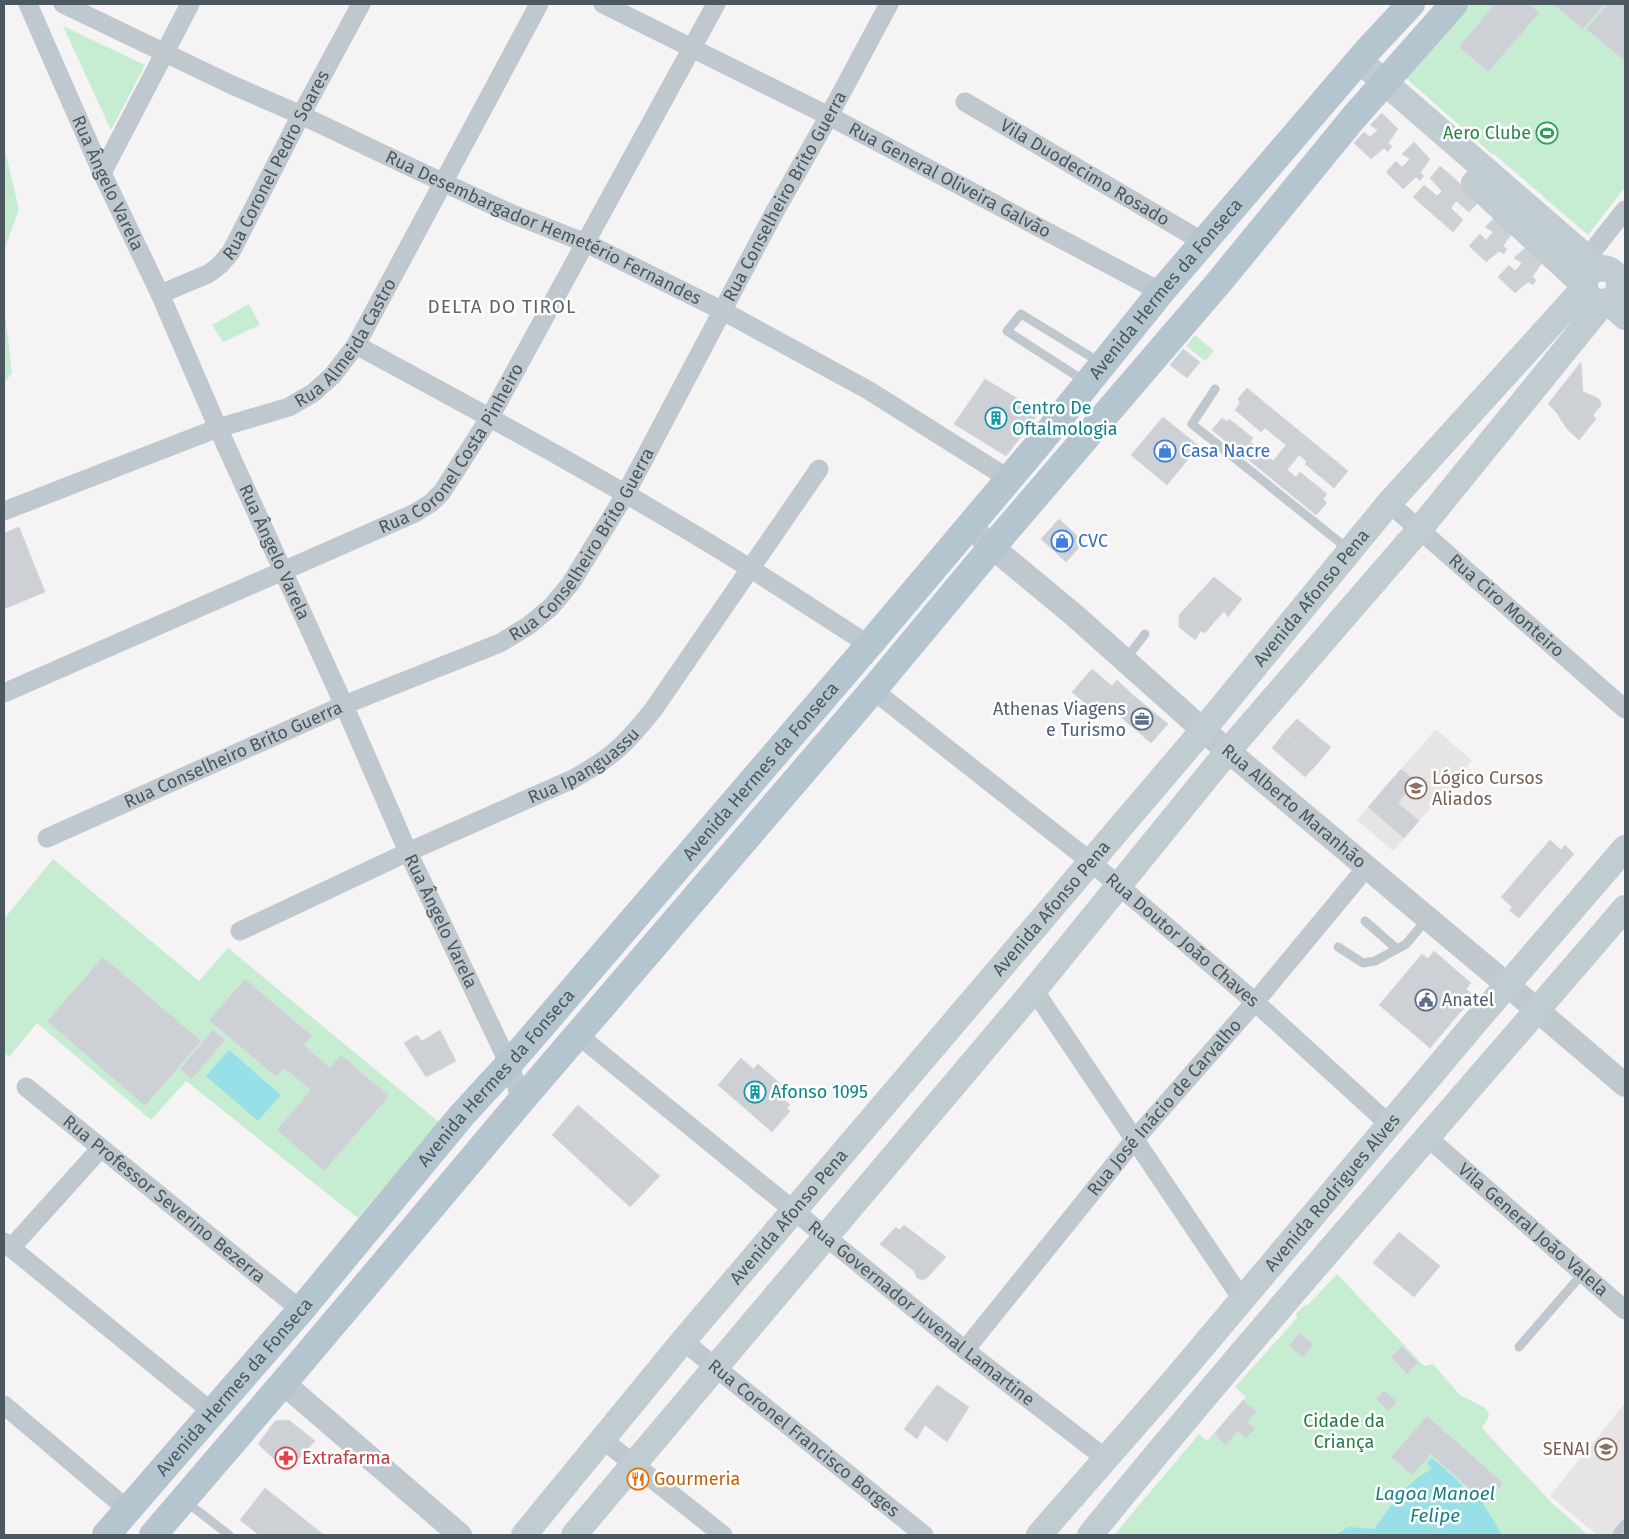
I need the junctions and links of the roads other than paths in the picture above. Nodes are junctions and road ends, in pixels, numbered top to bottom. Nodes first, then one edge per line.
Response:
1 (28, 4) edge
2 (63, 4) edge
3 (190, 4) edge
4 (361, 4) edge
5 (539, 4) edge
6 (603, 4) edge
7 (716, 4) edge
8 (889, 4) edge
9 (1454, 4) edge
10 (1408, 7) edge
11 (1430, 32) junction
12 (692, 48) junction
13 (165, 53) junction
14 (1360, 61) junction
15 (1380, 87) junction
16 (965, 102) dead end
17 (301, 115) junction
18 (829, 116) junction
19 (102, 173) junction
20 (442, 182) junction
21 (1625, 210) edge
22 (1205, 242) junction
23 (586, 243) junction
24 (1604, 288) edge
25 (1161, 292) junction
26 (160, 294) junction
27 (722, 311) junction
28 (356, 344) junction
29 (1096, 374) junction
30 (1215, 389) dead end
31 (490, 417) junction
32 (218, 428) junction
33 (819, 469) dead end
34 (1008, 479) junction
35 (625, 495) junction
36 (1389, 502) junction
37 (4, 511) edge
38 (973, 520) junction
39 (1419, 530) junction
40 (992, 547) junction
41 (1350, 550) junction
42 (750, 569) junction
43 (283, 570) junction
44 (1145, 634) dead end
45 (869, 645) junction
46 (1125, 660) junction
47 (873, 690) junction
48 (4, 693) edge
49 (344, 705) junction
50 (1625, 709) edge
51 (1203, 730) junction
52 (1228, 750) junction
53 (47, 838) dead end
54 (1625, 848) edge
55 (408, 852) junction
56 (1091, 862) junction
57 (1366, 868) junction
58 (1118, 886) junction
59 (1625, 908) edge
60 (1427, 918) junction
61 (1364, 921) dead end
62 (240, 931) dead end
63 (1338, 947) dead end
64 (1397, 949) junction
65 (1508, 985) junction
66 (1034, 990) junction
67 (1255, 1002) junction
68 (1538, 1010) junction
69 (578, 1035) junction
70 (509, 1064) junction
71 (1432, 1075) junction
72 (1624, 1080) edge
73 (26, 1087) dead end
74 (1464, 1096) junction
75 (520, 1102) junction
76 (1387, 1129) junction
77 (1135, 1139) junction
78 (101, 1148) junction
79 (1427, 1148) junction
80 (794, 1212) junction
81 (825, 1237) junction
82 (7, 1245) edge
83 (1265, 1272) junction
84 (1583, 1273) junction
85 (1290, 1297) junction
86 (1242, 1299) junction
87 (301, 1310) junction
88 (1625, 1310) edge
89 (683, 1342) junction
90 (1519, 1347) dead end
91 (965, 1350) junction
92 (715, 1367) junction
93 (283, 1383) junction
94 (4, 1405) edge
95 (212, 1412) junction
96 (1128, 1432) junction
97 (602, 1439) junction
98 (1157, 1453) junction
99 (1105, 1458) junction
100 (634, 1465) junction
101 (183, 1500) junction
102 (127, 1509) junction
103 (1625, 1524) edge
104 (106, 1535) edge
105 (153, 1535) edge
106 (229, 1535) edge
107 (460, 1535) edge
108 (524, 1535) edge
109 (574, 1535) edge
110 (723, 1535) edge
111 (924, 1535) edge
112 (1039, 1535) edge
113 (1090, 1535) edge
114 (1617, 1535) edge

1 - 19 street, Rua Ângelo Varela
2 - 13 street, Rua Desembargador Hemetério Fernandes
3 - 13 street
4 - 17 street, Rua Coronel Pedro Soares
5 - 20 street, Rua Almeida Castro
6 - 12 street, Rua General Oliveira Galvão
7 - 12 street, Rua Coronel Costa Pinheiro
8 - 18 street, Rua Conselheiro Brito Guerra
9 - 11 main road, Avenida Hermes da Fonseca
10 - 11 main road
10 - 14 main road, Avenida Hermes da Fonseca
11 - 15 main road, Avenida Hermes da Fonseca
12 - 18 street, Rua General Oliveira Galvão
12 - 23 street, Rua Coronel Costa Pinheiro
13 - 17 street, Rua Desembargador Hemetério Fernandes
13 - 19 street
14 - 15 main road
14 - 22 main road, Avenida Hermes da Fonseca
15 - 24 main road
15 - 40 main road, Avenida Hermes da Fonseca
16 - 22 street, Vila Duodecimo Rosado
17 - 20 street, Rua Desembargador Hemetério Fernandes
17 - 26 street, Rua Coronel Pedro Soares
18 - 25 street, Rua General Oliveira Galvão
18 - 27 street, Rua Conselheiro Brito Guerra
19 - 26 street, Rua Ângelo Varela
20 - 23 street, Rua Desembargador Hemetério Fernandes
20 - 28 street, Rua Almeida Castro
21 - 24 street
22 - 25 main road, Avenida Hermes da Fonseca
23 - 27 street, Rua Desembargador Hemetério Fernandes
23 - 31 street, Rua Coronel Costa Pinheiro
24 - 36 main road, Avenida Afonso Pena
24 - 39 main road, Avenida Afonso Pena
25 - 29 main road, Avenida Hermes da Fonseca
26 - 32 street, Rua Ângelo Varela
27 - 34 street, Rua Desembargador Hemetério Fernandes
27 - 35 street, Rua Conselheiro Brito Guerra
28 - 31 street
28 - 32 street, Rua Almeida Castro
29 - 29 lane
29 - 34 main road, Avenida Hermes da Fonseca
30 - 41 lane
31 - 35 street
31 - 43 street, Rua Coronel Costa Pinheiro
32 - 37 street, Rua Almeida Castro
32 - 43 street, Rua Ângelo Varela
33 - 42 street, Rua Ipanguassu
34 - 38 main road, Avenida Hermes da Fonseca
35 - 42 street
35 - 49 street, Rua Conselheiro Brito Guerra
36 - 39 street, Rua Ciro Monteiro
36 - 41 main road, Avenida Afonso Pena
38 - 40 street, Rua Alberto Maranhão
38 - 45 main road, Avenida Hermes da Fonseca
39 - 50 street, Rua Ciro Monteiro
39 - 52 main road, Avenida Afonso Pena
40 - 46 street, Rua Alberto Maranhão
40 - 47 main road, Avenida Hermes da Fonseca
41 - 51 main road, Avenida Afonso Pena
42 - 45 street
42 - 55 street, Rua Ipanguassu
43 - 48 street, Rua Coronel Costa Pinheiro
43 - 49 street, Rua Ângelo Varela
44 - 46 lane
45 - 70 main road, Avenida Hermes da Fonseca
46 - 51 street, Rua Alberto Maranhão
47 - 56 street, Rua Doutor João Chaves
47 - 69 main road, Avenida Hermes da Fonseca
49 - 53 street, Rua Conselheiro Brito Guerra
49 - 55 street, Rua Ângelo Varela
51 - 52 street, Rua Alberto Maranhão
51 - 56 main road, Avenida Afonso Pena
52 - 57 street, Rua Alberto Maranhão
52 - 58 main road, Avenida Afonso Pena
54 - 65 main road, Avenida Rodrigues Alves
55 - 62 street, Rua Ipanguassu
55 - 70 street, Rua Ângelo Varela
56 - 58 street, Rua Doutor João Chaves
56 - 80 main road, Avenida Afonso Pena
57 - 60 street, Rua Alberto Maranhão
57 - 67 street, Rua José Inácio de Carvalho
58 - 66 main road, Avenida Afonso Pena
58 - 67 street, Rua Doutor João Chaves
59 - 68 main road, Avenida Rodrigues Alves
60 - 64 lane
60 - 65 street, Rua Alberto Maranhão
61 - 64 lane
63 - 64 lane
65 - 68 street, Rua Alberto Maranhão
65 - 71 main road, Avenida Rodrigues Alves
66 - 77 street
66 - 81 main road, Avenida Afonso Pena
67 - 76 street, Rua Doutor João Chaves
67 - 77 street, Rua José Inácio de Carvalho
68 - 72 street, Rua Alberto Maranhão
68 - 74 main road, Avenida Rodrigues Alves
69 - 75 main road, Avenida Hermes da Fonseca
69 - 80 street, Rua Governador Juvenal Lamartine
70 - 75 street, Rua Ângelo Varela
70 - 87 main road, Avenida Hermes da Fonseca
71 - 74 main road
71 - 76 main road, Avenida Rodrigues Alves
73 - 78 street, Rua Professor Severino Bezerra
74 - 79 main road, Avenida Rodrigues Alves
75 - 93 main road, Avenida Hermes da Fonseca
76 - 79 main road
76 - 83 main road, Avenida Rodrigues Alves
77 - 86 street
77 - 91 street, Rua José Inácio de Carvalho
78 - 82 street
78 - 87 street, Rua Professor Severino Bezerra
79 - 84 street, Vila General João Valela
79 - 85 main road, Avenida Rodrigues Alves
80 - 81 street, Rua Governador Juvenal Lamartine
80 - 89 main road, Avenida Afonso Pena
81 - 91 street, Rua Governador Juvenal Lamartine
81 - 92 main road, Avenida Afonso Pena
82 - 95 street
83 - 85 main road
83 - 86 main road, Avenida Rodrigues Alves
84 - 88 street, Vila General João Valela
84 - 90 lane
85 - 98 main road, Avenida Rodrigues Alves
86 - 96 main road, Avenida Rodrigues Alves
87 - 95 main road, Avenida Hermes da Fonseca
89 - 92 street, Rua Coronel Francisco Borges
89 - 97 main road, Avenida Afonso Pena
91 - 99 street, Rua Governador Juvenal Lamartine
92 - 100 main road, Avenida Afonso Pena
92 - 111 street, Rua Coronel Francisco Borges
93 - 101 main road, Avenida Hermes da Fonseca
93 - 107 street
94 - 102 street
95 - 102 main road, Avenida Hermes da Fonseca
96 - 98 main road
96 - 99 main road, Avenida Rodrigues Alves
97 - 100 street
97 - 108 main road, Avenida Afonso Pena
98 - 113 main road, Avenida Rodrigues Alves
99 - 112 main road, Avenida Rodrigues Alves
100 - 109 main road, Avenida Afonso Pena
100 - 110 street
101 - 105 main road, Avenida Hermes da Fonseca
101 - 106 lane
102 - 104 main road, Avenida Hermes da Fonseca
103 - 114 lane

